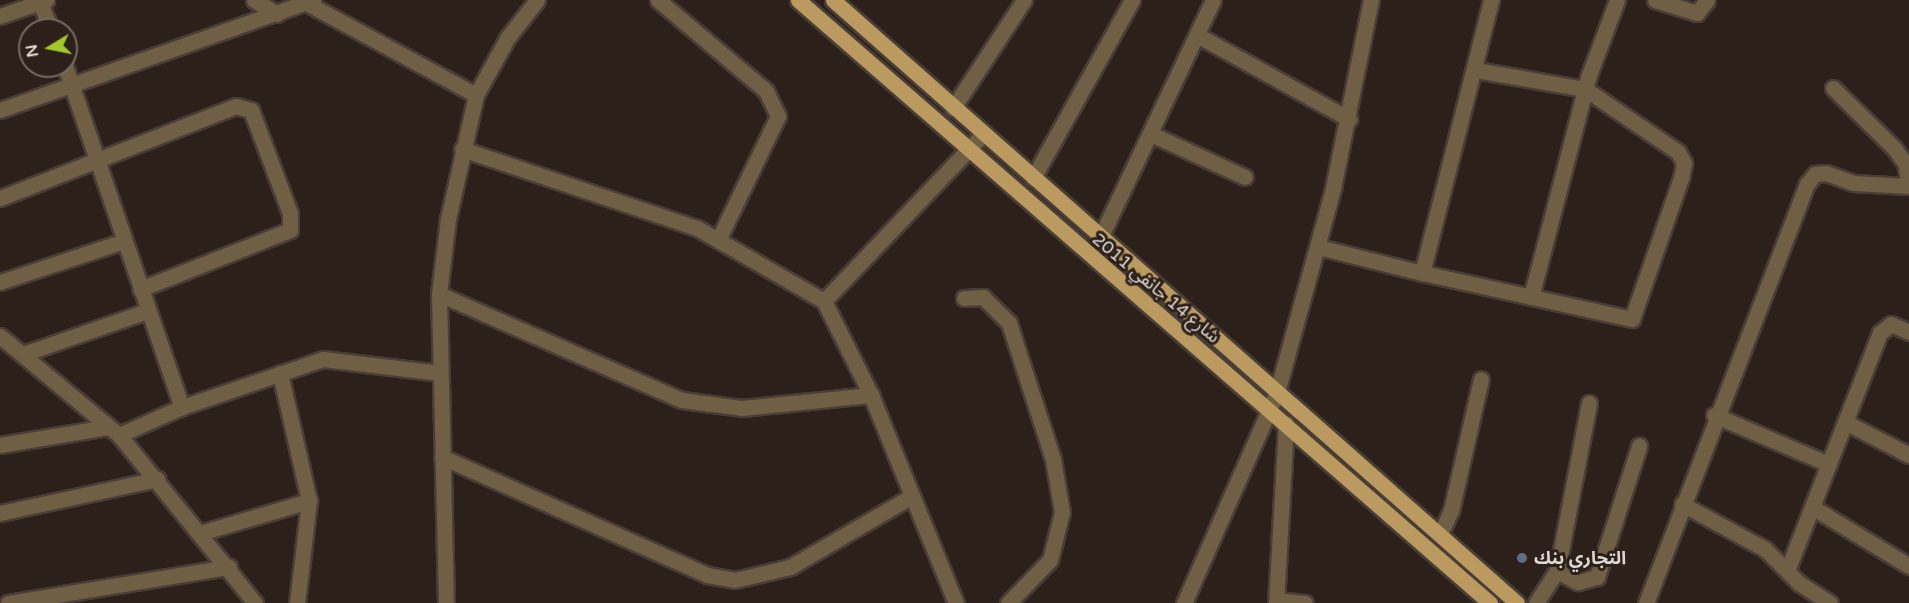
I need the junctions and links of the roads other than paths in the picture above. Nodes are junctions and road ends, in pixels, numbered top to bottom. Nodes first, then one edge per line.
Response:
1 (254, 0) edge
2 (537, 0) edge
3 (658, 0) edge
4 (798, 0) edge
5 (833, 0) edge
6 (1024, 0) edge
7 (1132, 0) edge
8 (1213, 0) edge
9 (1371, 0) edge
10 (1491, 0) edge
11 (1617, 0) edge
12 (1655, 0) edge
13 (1707, 0) edge
14 (41, 1) edge
15 (307, 1) edge
16 (276, 14) junction
17 (0, 16) edge
18 (47, 18) edge
19 (1197, 35) junction
20 (1476, 70) junction
21 (70, 78) edge
22 (73, 84) junction
23 (1833, 88) dead end
24 (1585, 89) junction
25 (476, 95) junction
26 (953, 108) junction
27 (0, 110) edge
28 (1349, 119) junction
29 (1151, 134) junction
30 (981, 136) junction
31 (462, 149) junction
32 (967, 152) junction
33 (100, 161) junction
34 (1245, 177) dead end
35 (1033, 178) junction
36 (1909, 186) edge
37 (0, 198) edge
38 (1101, 236) junction
39 (719, 238) junction
40 (124, 241) junction
41 (1319, 246) junction
42 (1422, 273) junction
43 (0, 282) edge
44 (140, 289) junction
45 (439, 294) junction
46 (1531, 297) junction
47 (964, 298) dead end
48 (824, 301) junction
49 (147, 311) junction
50 (1909, 332) edge
51 (0, 336) edge
52 (24, 354) junction
53 (280, 373) junction
54 (440, 373) junction
55 (1481, 379) dead end
56 (1277, 392) junction
57 (871, 395) junction
58 (1589, 403) dead end
59 (182, 407) junction
60 (1270, 411) junction
61 (1714, 415) junction
62 (1845, 422) junction
63 (1286, 423) junction
64 (114, 431) junction
65 (0, 445) edge
66 (1638, 446) dead end
67 (1909, 455) edge
68 (442, 458) junction
69 (1829, 464) junction
70 (157, 479) junction
71 (912, 496) junction
72 (309, 501) junction
73 (1682, 504) junction
74 (1812, 507) junction
75 (0, 513) edge
76 (1441, 532) junction
77 (200, 533) junction
78 (1909, 566) edge
79 (229, 567) junction
80 (1557, 571) junction
81 (1787, 571) junction
82 (51, 594) junction
83 (1276, 601) edge
84 (8, 603) edge
85 (67, 603) edge
86 (255, 603) edge
87 (297, 603) edge
88 (446, 603) edge
89 (956, 603) edge
90 (1008, 603) edge
91 (1184, 603) edge
92 (1305, 603) edge
93 (1490, 603) edge
94 (1517, 603) edge
95 (1536, 603) edge
96 (1646, 603) edge
97 (1830, 603) edge

1 - 16 street
2 - 25 street
3 - 39 street
4 - 32 main road, شارع 14 جانفي 2011
5 - 26 main road, شارع 14 جانفي 2011
6 - 26 street
7 - 35 street
8 - 19 street
9 - 28 street
10 - 20 street
11 - 24 street
12 - 13 street
14 - 17 street
14 - 18 street
15 - 16 street
15 - 25 street
16 - 22 street
19 - 28 street
19 - 29 street
20 - 24 street
20 - 42 street
21 - 22 street
22 - 27 street
22 - 33 street
23 - 36 street
24 - 46 street
24 - 46 street
25 - 31 street
26 - 30 main road, شارع 14 جانفي 2011
28 - 41 street
29 - 34 street
29 - 38 street
30 - 32 street
30 - 35 main road, شارع 14 جانفي 2011
31 - 39 street
31 - 45 street
32 - 48 street
32 - 60 main road, شارع 14 جانفي 2011
33 - 37 street
33 - 40 street
33 - 44 street
35 - 38 main road, شارع 14 جانفي 2011
36 - 61 street
38 - 56 main road, شارع 14 جانفي 2011
39 - 48 street
40 - 43 street
40 - 44 street
41 - 42 street
41 - 56 street
42 - 46 street
44 - 49 street
45 - 54 street
45 - 57 street
47 - 90 street
48 - 57 street
49 - 52 street
49 - 59 street
50 - 62 street
51 - 52 street
52 - 64 street
53 - 54 street
53 - 59 street
53 - 72 street
54 - 68 street
55 - 76 street
56 - 60 street
56 - 76 main road, شارع 14 جانفي 2011
57 - 71 street
58 - 80 street
59 - 64 street
60 - 63 main road, شارع 14 جانفي 2011
60 - 91 street
61 - 69 street
61 - 73 street
62 - 67 street
62 - 69 street
63 - 83 street
63 - 93 main road, شارع 14 جانفي 2011
64 - 65 street
64 - 70 street
66 - 80 street
68 - 71 street
68 - 88 street
69 - 74 street
70 - 75 street
70 - 77 street
71 - 89 street
72 - 77 street
72 - 87 street
73 - 81 street
73 - 96 street
74 - 78 street
74 - 81 street
76 - 94 main road, شارع 14 جانفي 2011
77 - 79 street
79 - 82 street
79 - 86 street
80 - 95 street
81 - 97 street
82 - 84 street
82 - 85 street
83 - 92 street

